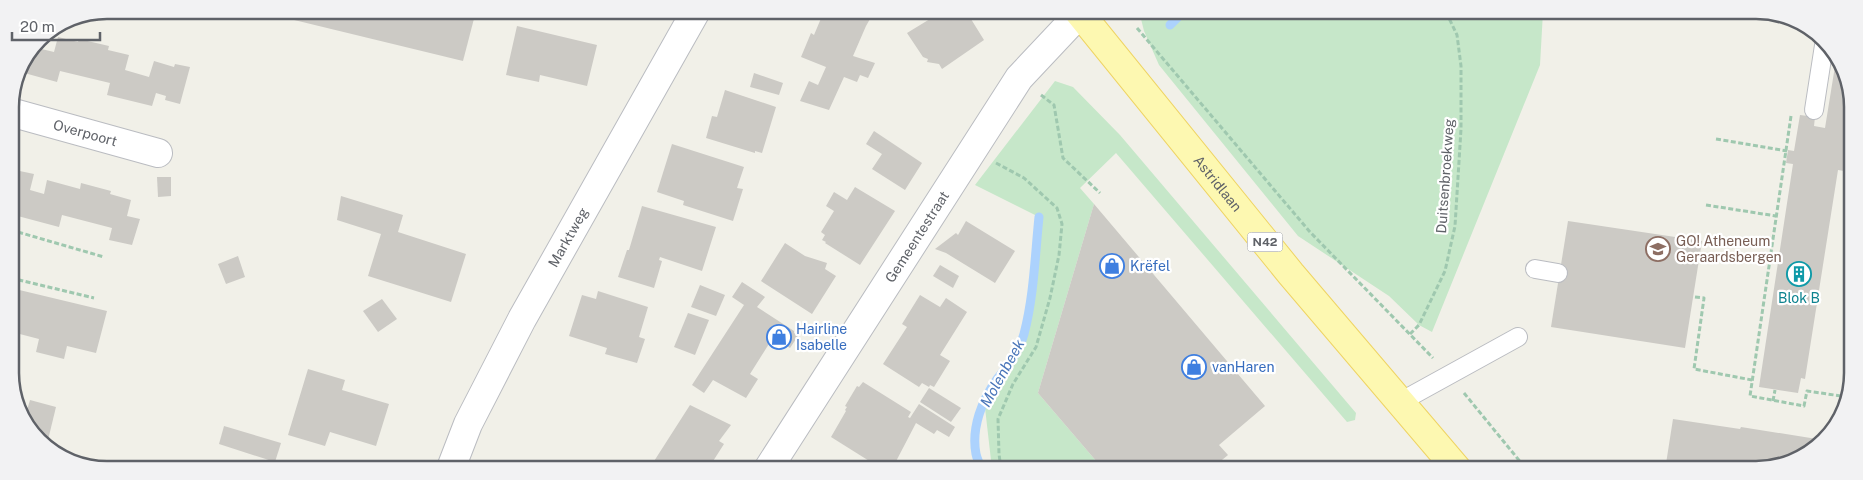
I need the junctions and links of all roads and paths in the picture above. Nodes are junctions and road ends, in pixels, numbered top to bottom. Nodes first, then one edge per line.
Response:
1 (691, 19) edge
2 (1074, 19) edge
3 (1086, 19) edge
4 (1449, 19) edge
5 (1137, 28) dead end
6 (1823, 51) edge
7 (1019, 78) junction
8 (1814, 110) joint
9 (19, 114) edge
10 (1716, 139) dead end
11 (975, 145) junction
12 (1786, 151) junction
13 (158, 153) dead end
14 (1100, 193) dead end
15 (1706, 205) dead end
16 (1776, 216) junction
17 (19, 232) edge
18 (104, 257) dead end
19 (1535, 269) dead end
20 (1558, 272) dead end
21 (19, 280) edge
22 (1695, 297) dead end
23 (94, 298) dead end
24 (1410, 334) junction
25 (1518, 337) dead end
26 (1450, 375) junction
27 (1752, 380) junction
28 (1775, 390) dead end
29 (1841, 396) edge
30 (1773, 400) junction
31 (1400, 402) junction
32 (454, 461) edge
33 (773, 461) edge
34 (999, 461) edge
35 (1449, 461) edge
36 (1520, 461) edge

1 - 32 street, Marktweg
2 - 7 street, Gemeentestraat
3 - 31 main road, Astridlaan / N42
4 - 24 path, Duitsenbroekweg
5 - 24 path
6 - 8 lane
7 - 11 street, Gemeentestraat
7 - 14 path
8 - 12 path
9 - 13 street, Overpoort
10 - 12 path
11 - 33 street, Gemeentestraat
11 - 34 path
12 - 16 path
15 - 16 path
16 - 27 path
17 - 18 path
19 - 20 lane
21 - 23 path
22 - 27 path
24 - 26 path
25 - 26 lane
26 - 31 lane
26 - 36 path
27 - 30 path
28 - 30 path
29 - 30 path
31 - 35 main road, Astridlaan / N42

